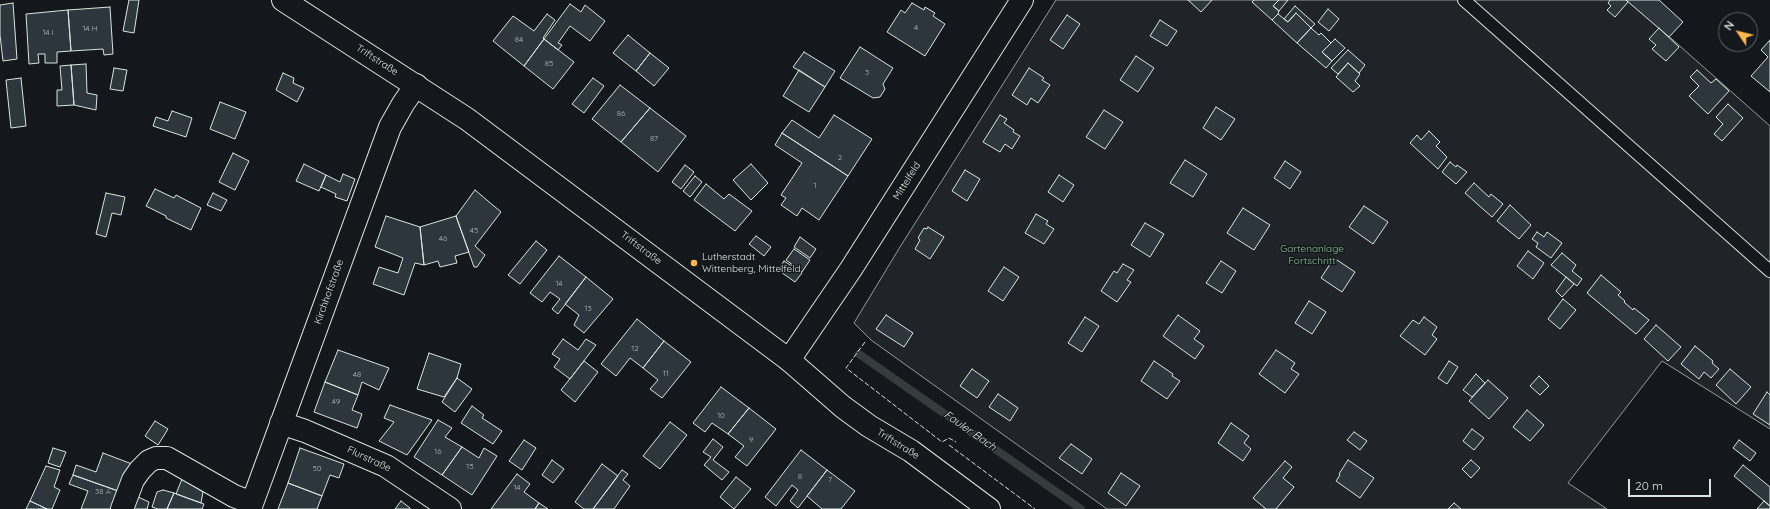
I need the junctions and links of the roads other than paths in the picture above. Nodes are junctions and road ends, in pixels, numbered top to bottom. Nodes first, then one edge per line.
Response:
1 (283, 0) edge
2 (1022, 0) edge
3 (1464, 0) edge
4 (416, 85) junction
5 (1770, 271) edge
6 (789, 360) junction
7 (281, 423) junction
8 (251, 506) edge
9 (122, 509) edge
10 (450, 509) edge
11 (989, 509) edge

1 - 4 street, Triftstraße
2 - 6 street, Mittelfeld
3 - 5 lane
4 - 6 street, Triftstraße
4 - 7 street, Kirchhofstraße
6 - 11 street, Triftstraße
7 - 8 street, Kirchhofstraße
7 - 10 street, Flurstraße
8 - 9 street, Kirchhofstraße

